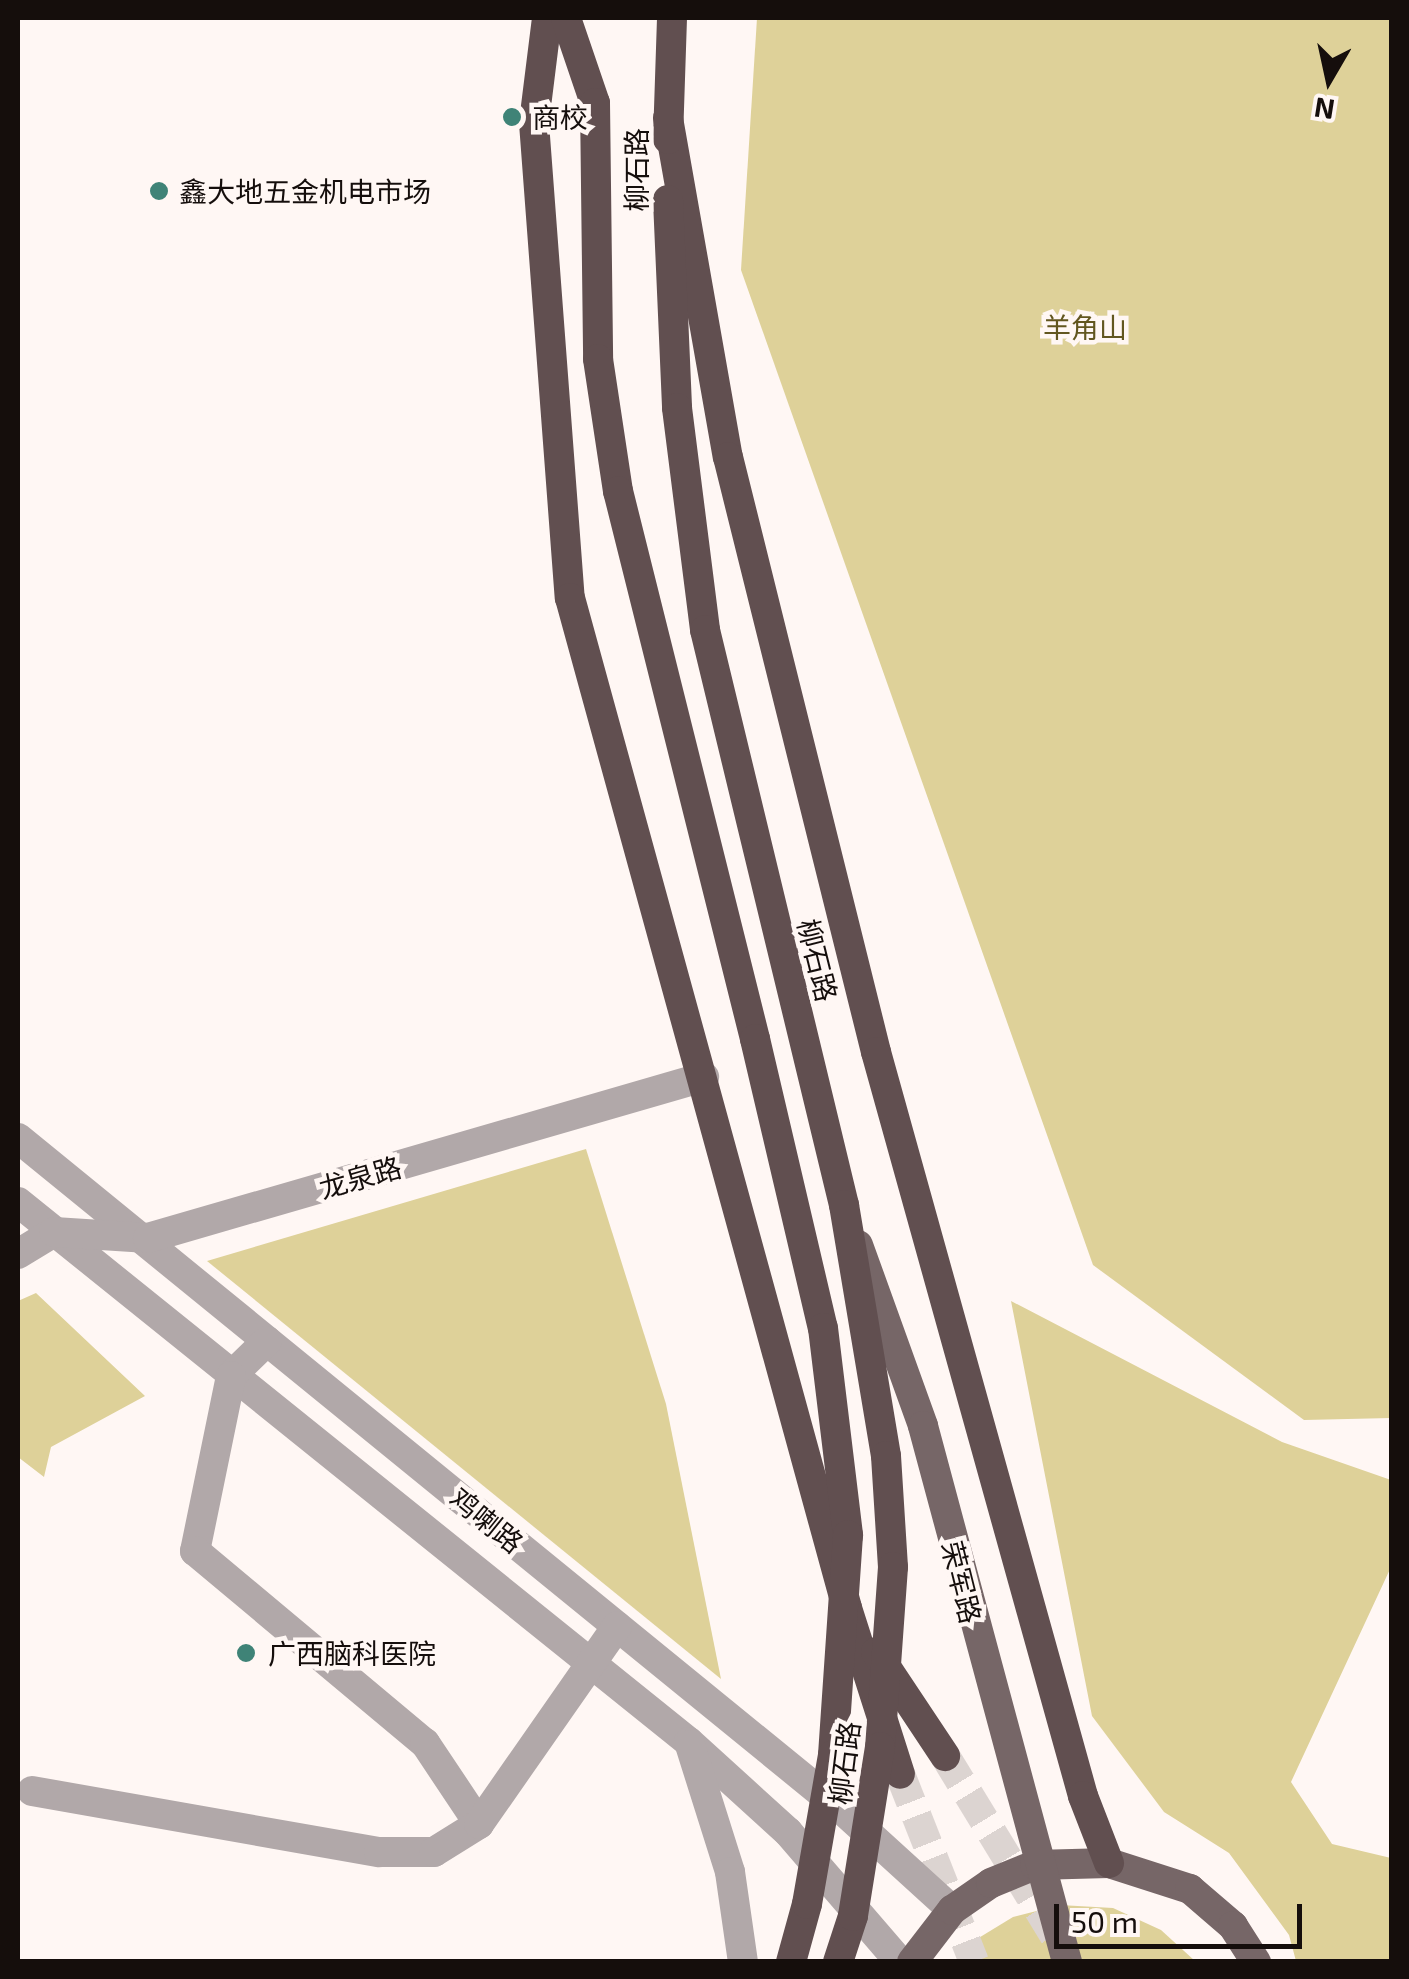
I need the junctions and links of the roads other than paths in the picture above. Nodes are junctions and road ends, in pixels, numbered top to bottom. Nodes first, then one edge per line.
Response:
1 (547, 18) edge
2 (566, 18) edge
3 (672, 18) edge
4 (668, 118) junction
5 (547, 236) junction
6 (598, 359) junction
7 (704, 1077) junction
8 (18, 1138) edge
9 (18, 1202) edge
10 (844, 1206) junction
11 (54, 1232) junction
12 (148, 1238) junction
13 (18, 1254) edge
14 (267, 1341) junction
15 (232, 1376) junction
16 (847, 1608) junction
17 (618, 1626) junction
18 (589, 1662) junction
19 (689, 1742) junction
20 (946, 1756) tunnel mouth
21 (900, 1774) tunnel mouth
22 (32, 1791) dead end
23 (478, 1824) junction
24 (1110, 1863) junction
25 (952, 1910) junction
26 (743, 1962) edge
27 (792, 1962) edge
28 (838, 1962) edge
29 (900, 1962) edge
30 (912, 1962) edge
31 (1067, 1962) edge
32 (1256, 1962) edge

1 - 5 highway
2 - 6 highway, 柳石路
3 - 4 highway, 柳石路
4 - 10 highway, 柳石路, bridge
4 - 24 highway
5 - 6 highway
5 - 7 highway
6 - 27 highway, 柳石路, bridge
7 - 12 street, 龙泉路
7 - 16 highway
8 - 12 street, 鸡喇路
9 - 11 street, 鸡喇路
10 - 28 highway, 柳石路, bridge
10 - 31 main road, 荣军路, bridge
11 - 12 street, 龙泉路
11 - 13 street
11 - 15 street, 鸡喇路
12 - 14 street, 鸡喇路
14 - 15 street
14 - 17 street, 鸡喇路
15 - 18 street, 鸡喇路
15 - 23 street
16 - 20 highway
16 - 21 highway
17 - 18 street
17 - 25 street, 鸡喇路
18 - 19 street, 鸡喇路
18 - 23 street
19 - 26 street
19 - 29 street, 鸡喇路
22 - 23 street
24 - 25 main road
24 - 32 main road
25 - 30 main road

